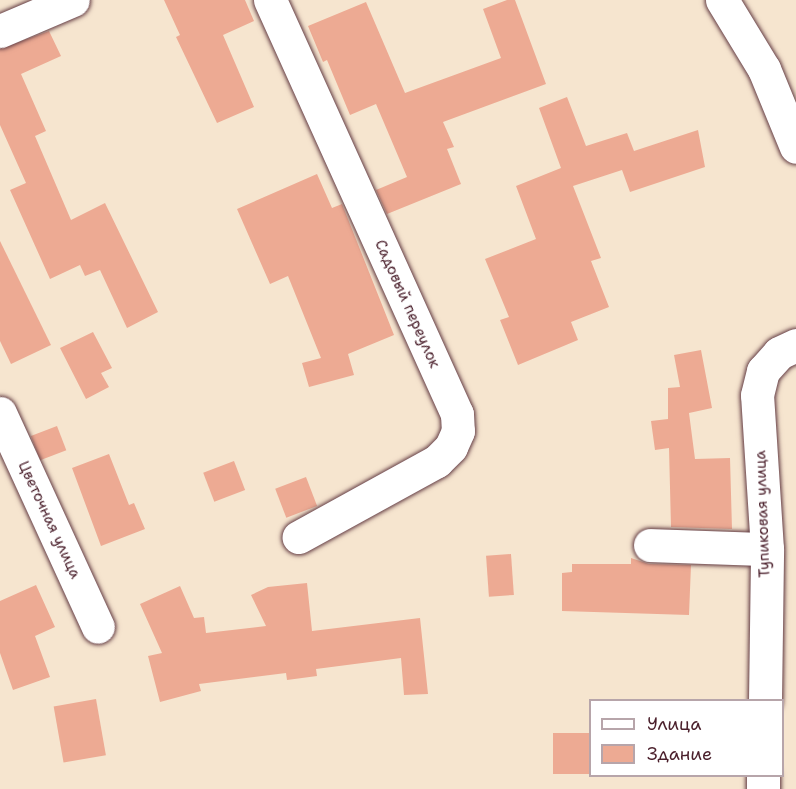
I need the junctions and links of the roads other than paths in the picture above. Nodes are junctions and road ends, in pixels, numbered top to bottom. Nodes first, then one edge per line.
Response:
1 (73, 0) edge
2 (270, 0) edge
3 (722, 0) edge
4 (0, 31) edge
5 (796, 147) edge
6 (796, 345) edge
7 (0, 413) edge
8 (299, 537) dead end
9 (650, 545) dead end
10 (767, 549) junction
11 (98, 627) dead end
12 (765, 699) edge

1 - 4 street
2 - 8 street, Садовый переулок
3 - 5 street
6 - 10 street, Тупиковая улица
7 - 11 street, Цветочная улица
9 - 10 street
10 - 12 street, Тупиковая улица

